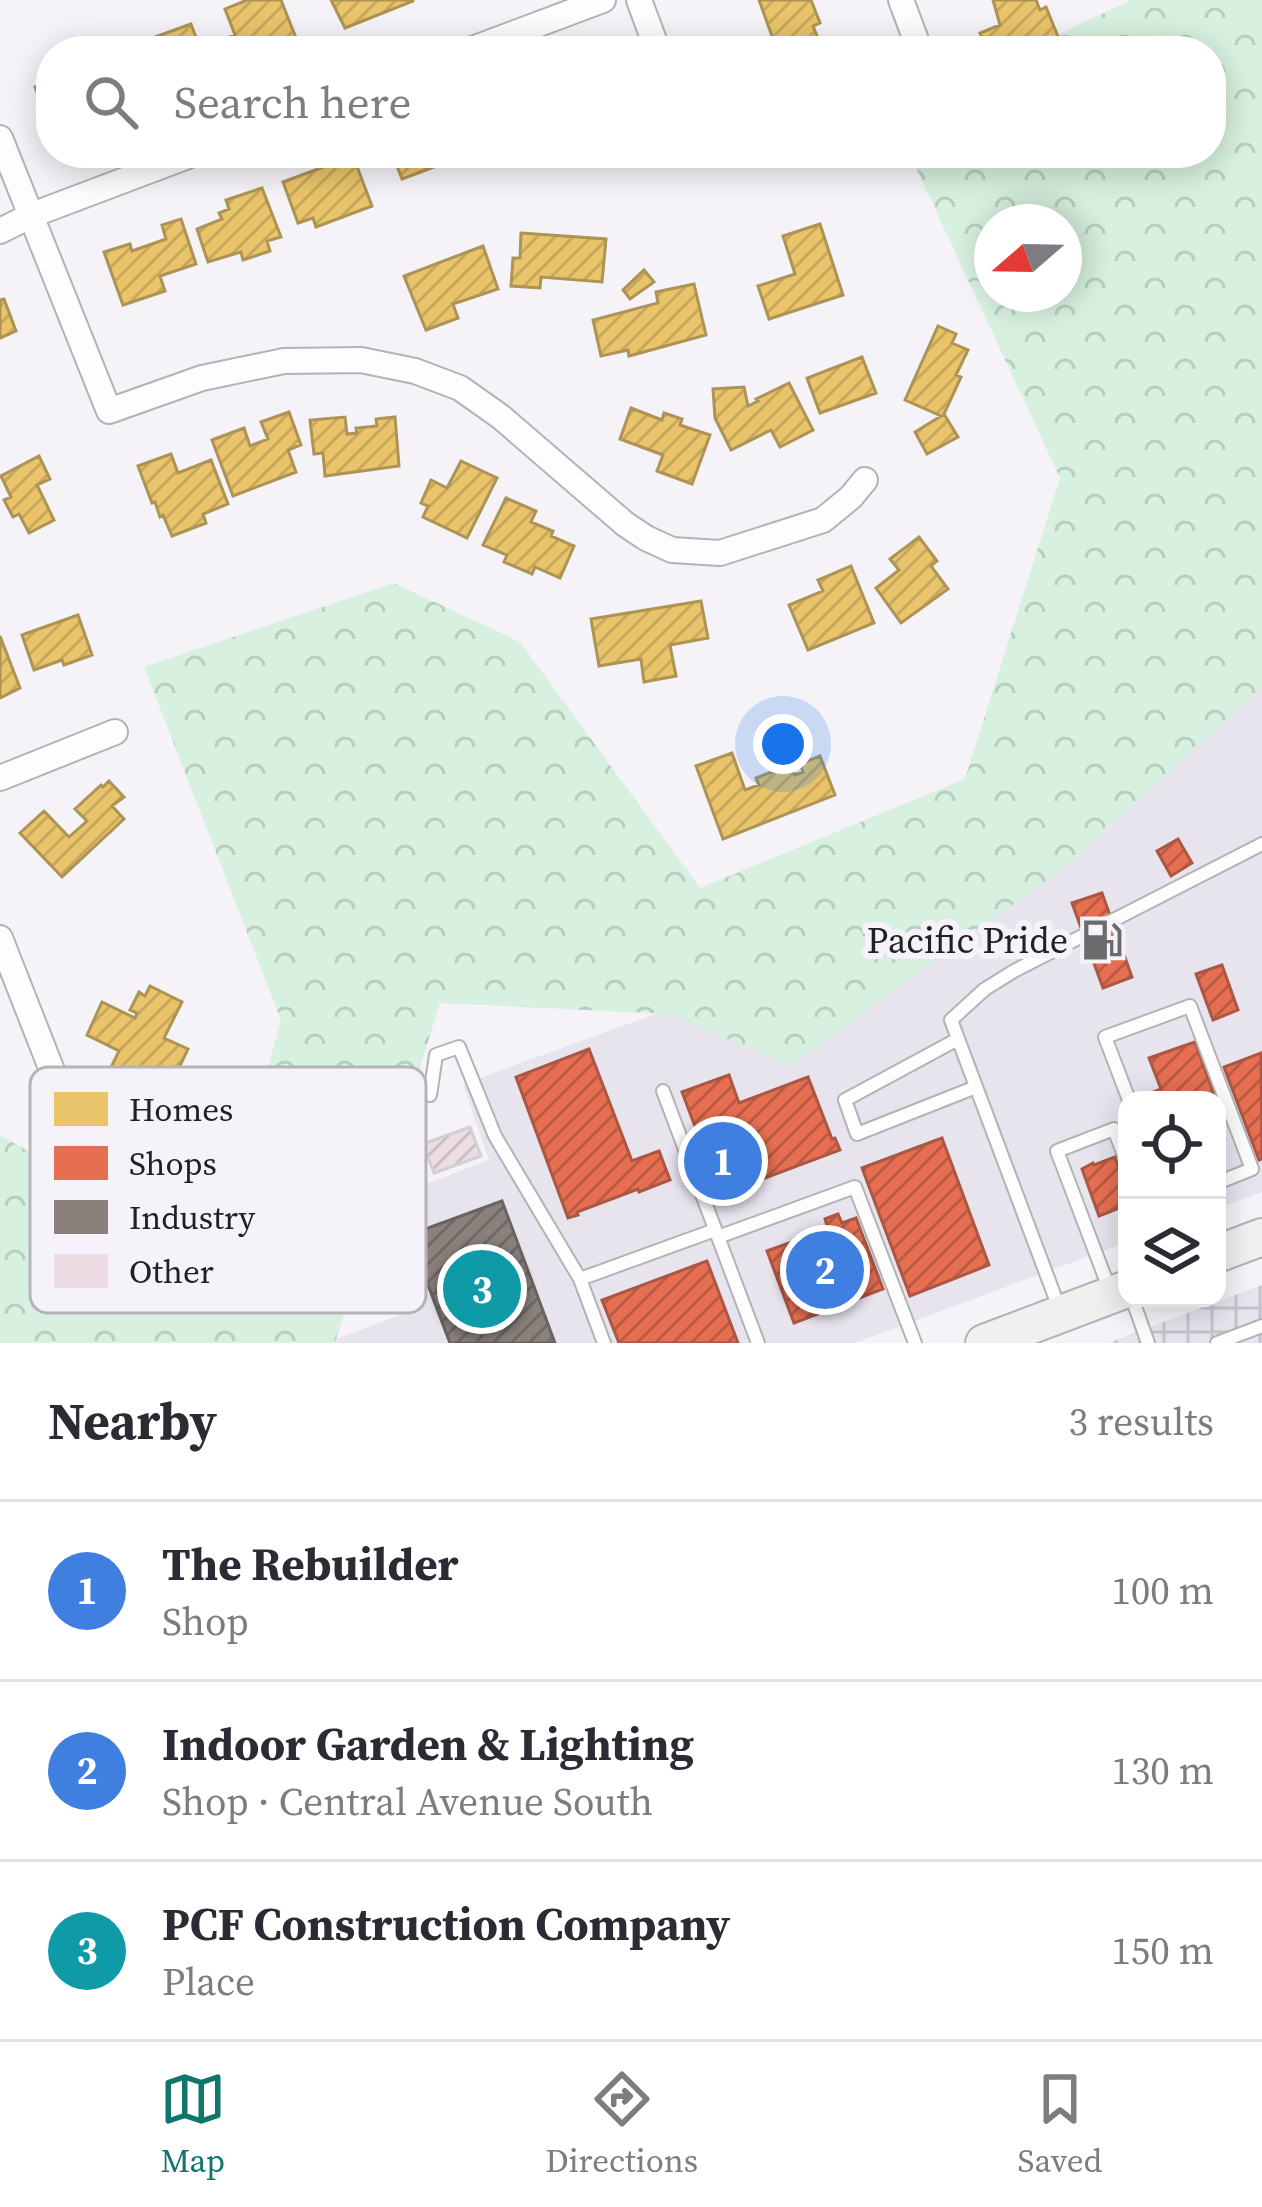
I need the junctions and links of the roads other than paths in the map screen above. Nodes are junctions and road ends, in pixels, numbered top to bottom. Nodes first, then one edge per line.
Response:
1 (603, 0) edge
2 (639, 0) edge
3 (901, 0) edge
4 (507, 36) edge
5 (652, 36) edge
6 (914, 36) edge
7 (0, 138) edge
8 (156, 168) edge
9 (32, 215) junction
10 (0, 231) edge
11 (865, 480) dead end
12 (116, 731) dead end
13 (0, 778) edge
14 (1262, 844) edge
15 (0, 938) edge
16 (958, 1039) junction
17 (51, 1067) edge
18 (976, 1087) junction
19 (663, 1091) dead end
20 (1126, 1091) edge
21 (1222, 1091) edge
22 (430, 1095) dead end
23 (1226, 1101) edge
24 (1118, 1139) edge
25 (1226, 1179) edge
26 (717, 1233) junction
27 (1262, 1237) edge
28 (1226, 1251) edge
29 (580, 1279) junction
30 (1118, 1283) edge
31 (1118, 1296) edge
32 (1130, 1307) edge
33 (1061, 1314) junction
34 (1262, 1326) edge
35 (604, 1343) edge
36 (758, 1343) edge
37 (915, 1343) edge
38 (984, 1343) edge
39 (1148, 1343) edge
40 (1217, 1343) edge

1 - 4 street
2 - 5 street
3 - 6 street
7 - 9 street
8 - 9 street
9 - 10 street
9 - 11 street
12 - 13 street
14 - 16 lane
15 - 17 street
16 - 18 lane
16 - 18 lane
18 - 33 lane
19 - 26 lane
20 - 21 lane
22 - 29 lane
23 - 25 lane
24 - 30 lane
26 - 29 lane
26 - 36 lane
26 - 37 lane
27 - 28 main road
29 - 35 lane
31 - 33 main road
32 - 39 lane
33 - 38 main road
34 - 40 lane

